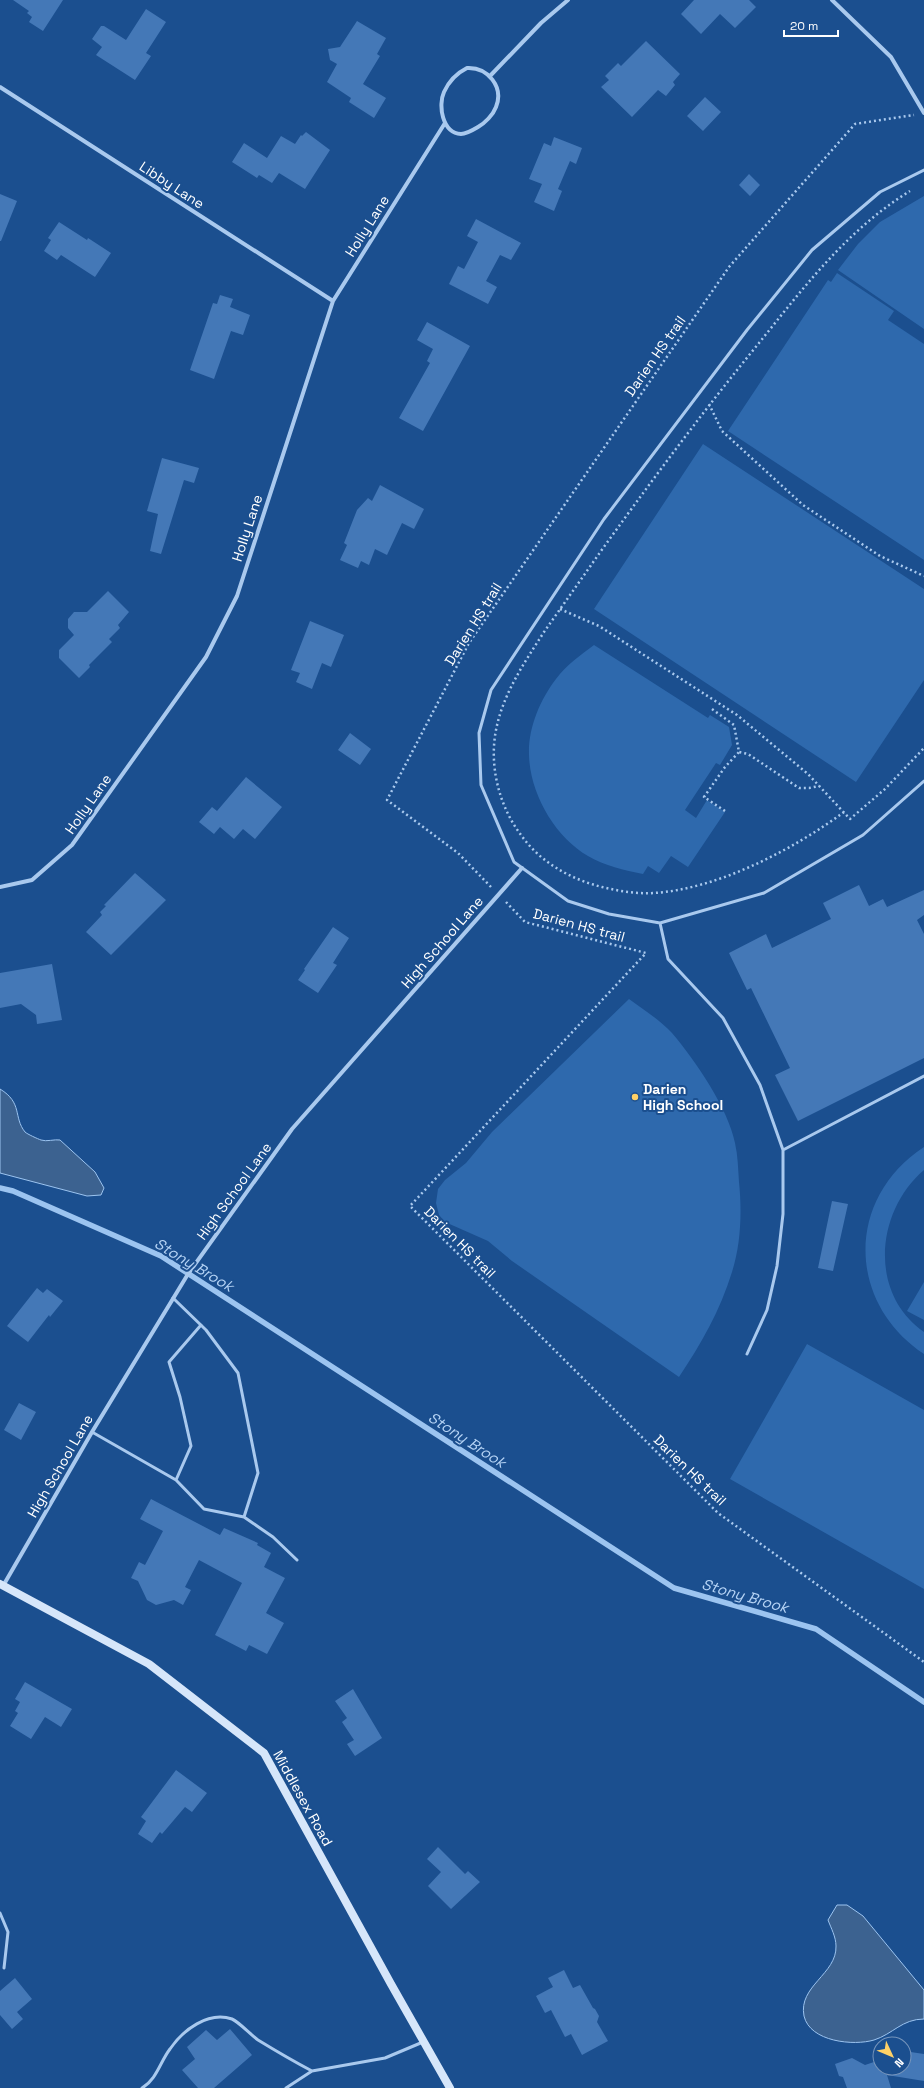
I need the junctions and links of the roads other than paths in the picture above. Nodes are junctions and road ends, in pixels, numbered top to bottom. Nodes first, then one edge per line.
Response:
1 (568, 0) edge
2 (832, 0) edge
3 (490, 76) junction
4 (0, 87) edge
5 (924, 113) edge
6 (445, 123) junction
7 (924, 170) edge
8 (332, 302) junction
9 (924, 781) edge
10 (522, 868) junction
11 (0, 887) edge
12 (660, 924) junction
13 (924, 1076) edge
14 (783, 1150) junction
15 (173, 1298) junction
16 (201, 1325) junction
17 (747, 1354) dead end
18 (92, 1432) junction
19 (176, 1480) junction
20 (244, 1517) junction
21 (297, 1560) dead end
22 (1, 1587) edge
23 (0, 1913) edge
24 (4, 1968) dead end
25 (424, 2041) junction
26 (312, 2071) junction
27 (142, 2088) edge
28 (286, 2088) edge
29 (450, 2088) edge

1 - 3 street
2 - 5 street
3 - 6 street
3 - 6 street
4 - 8 street, Libby Lane
6 - 8 street, Holly Lane
7 - 10 lane
8 - 11 street, Holly Lane
9 - 12 lane
10 - 12 lane
10 - 15 street, High School Lane
12 - 14 lane
13 - 14 lane
14 - 17 lane
15 - 16 lane
15 - 18 street, High School Lane
16 - 19 lane
16 - 20 lane
18 - 19 lane
18 - 22 street, High School Lane
19 - 20 lane
20 - 21 lane
22 - 25 main road, Middlesex Road
23 - 24 lane
25 - 26 lane
25 - 29 main road, Middlesex Road
26 - 27 lane
26 - 28 lane

